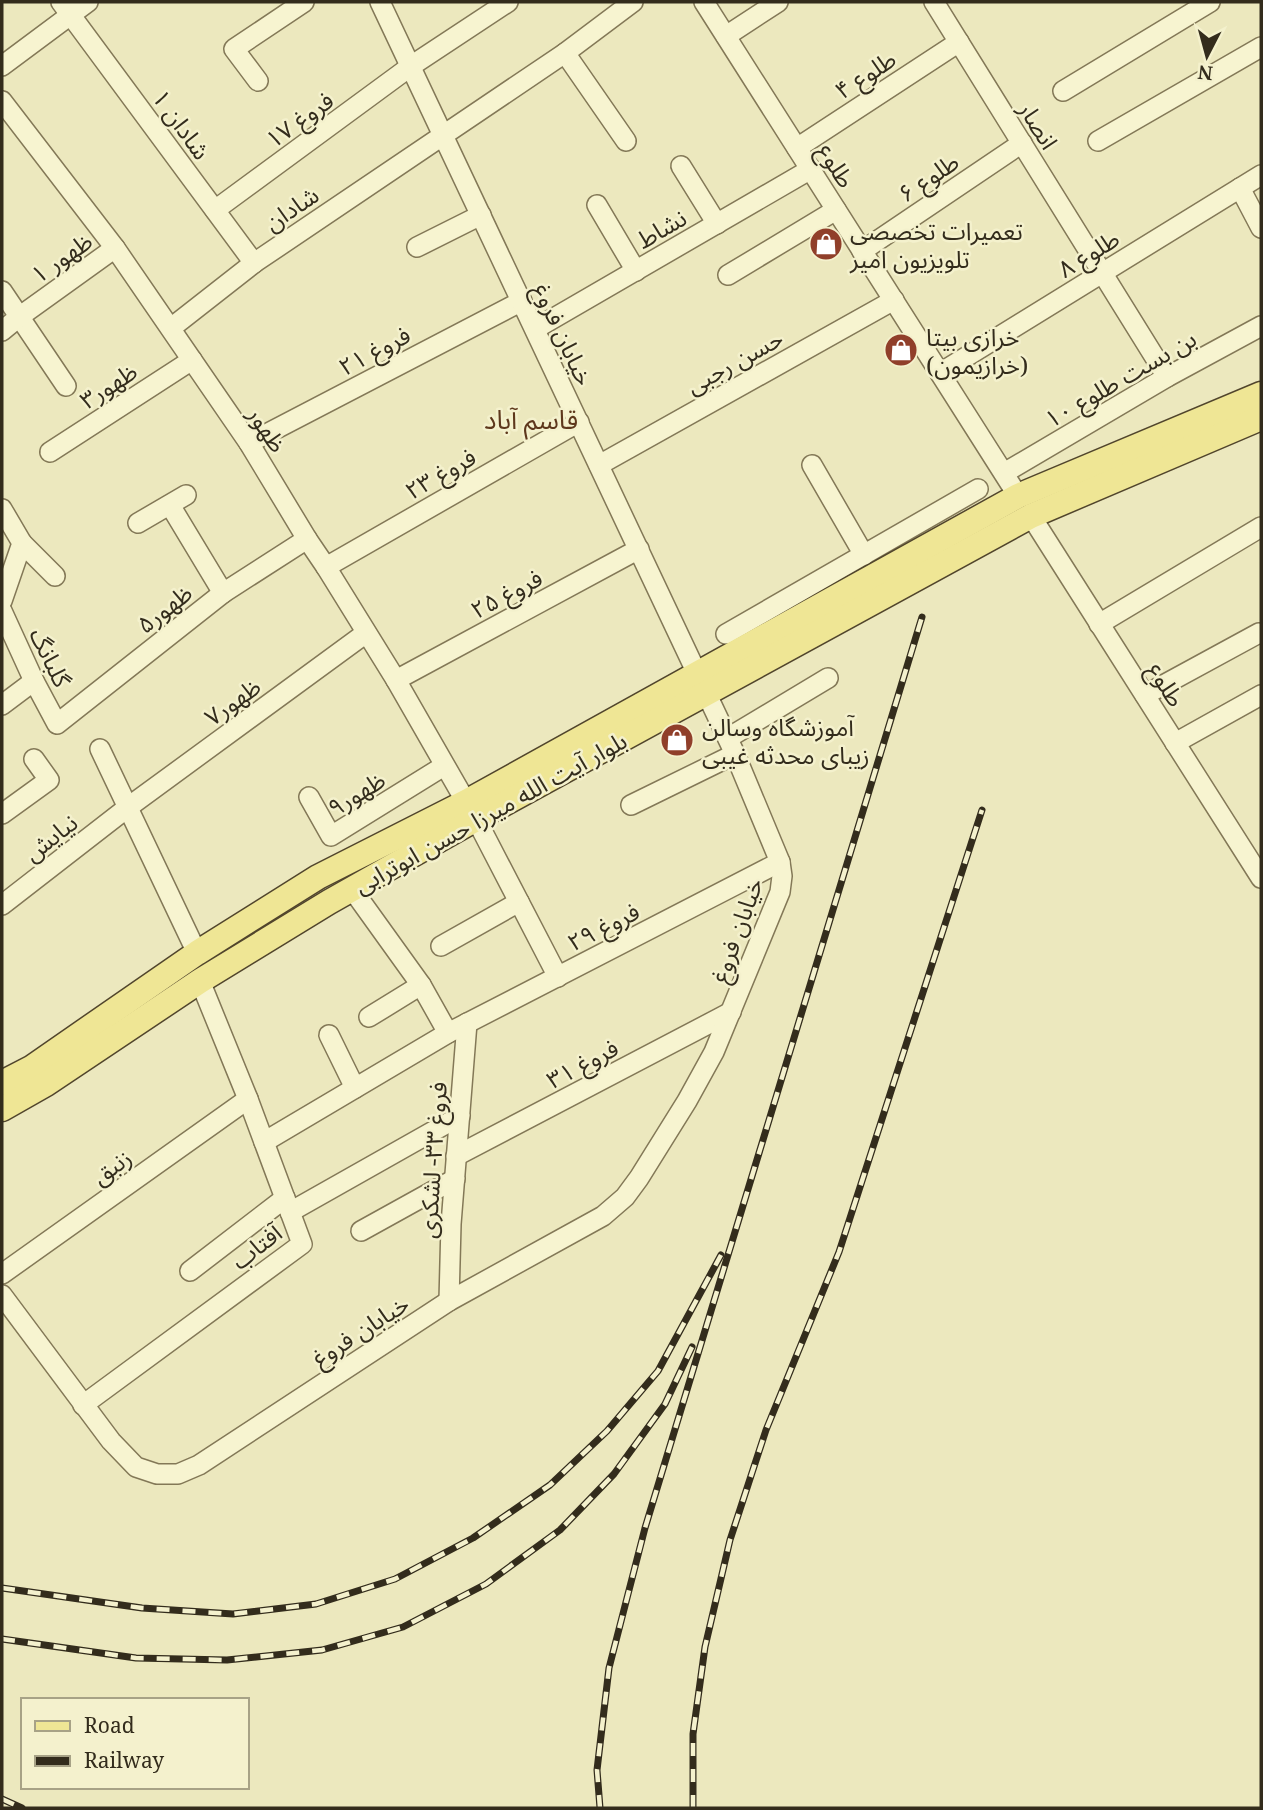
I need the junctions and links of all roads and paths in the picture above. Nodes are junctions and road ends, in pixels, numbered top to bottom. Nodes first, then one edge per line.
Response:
1 (88, 2) edge
2 (304, 2) edge
3 (380, 2) edge
4 (508, 2) edge
5 (633, 2) edge
6 (704, 2) edge
7 (778, 2) edge
8 (934, 2) edge
9 (1210, 2) edge
10 (66, 8) edge
11 (726, 36) junction
12 (959, 42) junction
13 (1261, 47) edge
14 (565, 53) junction
15 (2, 66) edge
16 (411, 66) junction
17 (258, 81) dead end
18 (1063, 91) dead end
19 (2, 101) edge
20 (443, 135) junction
21 (626, 141) dead end
22 (1098, 141) dead end
23 (1021, 143) junction
24 (797, 148) junction
25 (681, 166) dead end
26 (811, 169) junction
27 (1261, 175) edge
28 (1240, 188) junction
29 (597, 205) dead end
30 (215, 210) junction
31 (836, 210) junction
32 (481, 215) junction
33 (718, 224) junction
34 (1261, 228) edge
35 (417, 247) dead end
36 (115, 248) junction
37 (862, 251) junction
38 (254, 264) junction
39 (636, 271) junction
40 (1102, 273) junction
41 (728, 275) dead end
42 (2, 291) edge
43 (894, 300) junction
44 (522, 301) junction
45 (19, 317) junction
46 (1261, 326) edge
47 (171, 328) junction
48 (535, 329) junction
49 (2, 331) edge
50 (192, 360) junction
51 (940, 373) junction
52 (1167, 377) junction
53 (66, 386) dead end
54 (1261, 394) edge
55 (1261, 418) edge
56 (579, 422) junction
57 (249, 443) junction
58 (50, 452) dead end
59 (599, 465) junction
60 (812, 465) dead end
61 (1004, 473) junction
62 (978, 489) dead end
63 (1025, 506) junction
64 (2, 509) edge
65 (138, 523) dead end
66 (943, 524) junction
67 (1261, 527) edge
68 (307, 539) junction
69 (22, 543) junction
70 (639, 549) junction
71 (864, 555) junction
72 (326, 567) junction
73 (55, 576) dead end
74 (223, 593) junction
75 (2, 601) edge
76 (2, 611) edge
77 (775, 619) junction
78 (1100, 624) junction
79 (366, 633) junction
80 (1259, 633) dead end
81 (726, 634) dead end
82 (828, 678) dead end
83 (396, 680) junction
84 (34, 681) junction
85 (702, 684) junction
86 (1145, 695) junction
87 (1261, 695) edge
88 (2, 705) edge
89 (57, 724) joint
90 (1175, 743) junction
91 (732, 746) junction
92 (100, 749) dead end
93 (34, 759) dead end
94 (444, 766) junction
95 (309, 796) dead end
96 (631, 805) dead end
97 (127, 808) junction
98 (471, 810) junction
99 (2, 814) edge
100 (780, 862) junction
101 (1261, 878) edge
102 (352, 888) junction
103 (519, 902) junction
104 (2, 905) edge
105 (441, 946) dead end
106 (197, 953) junction
107 (558, 977) junction
108 (200, 981) junction
109 (421, 985) junction
110 (731, 1012) junction
111 (369, 1017) dead end
112 (467, 1023) junction
113 (448, 1033) junction
114 (329, 1035) dead end
115 (2, 1083) edge
116 (355, 1088) junction
117 (248, 1099) junction
118 (2, 1109) edge
119 (460, 1116) junction
120 (264, 1142) junction
121 (456, 1156) junction
122 (455, 1179) junction
123 (288, 1205) junction
124 (360, 1231) dead end
125 (190, 1271) dead end
126 (2, 1274) edge
127 (2, 1295) edge
128 (449, 1301) junction
129 (83, 1405) junction

1 - 10 street
2 - 17 street
3 - 16 street, خیابان فروغ
4 - 16 street, فروغ ۱۷
5 - 14 street, شادان
6 - 11 street, طلوع
7 - 11 street
8 - 12 street, انصار
9 - 18 street
10 - 15 street
10 - 30 street, شادان ۱
11 - 24 street, طلوع
12 - 23 street, انصار
12 - 24 street, طلوع ۴
13 - 22 street
14 - 20 street, شادان
14 - 21 street
16 - 20 street, خیابان فروغ
16 - 30 street, فروغ ۱۷
19 - 36 street, ظهور
20 - 32 street, خیابان فروغ
20 - 38 street, شادان
23 - 37 street, طلوع ۶
23 - 40 street, انصار
24 - 26 street, طلوع
25 - 33 street
26 - 31 street, طلوع
26 - 33 street, نشاط
27 - 28 street, طلوع ۸
28 - 34 street
28 - 40 street, طلوع ۸
29 - 39 street
30 - 38 street, شادان ۱
31 - 37 street, طلوع
31 - 41 street
32 - 35 street
32 - 44 street, خیابان فروغ
33 - 39 street, نشاط
36 - 45 street, ظهور ۱
36 - 47 street, ظهور
37 - 43 street, طلوع
38 - 47 street, شادان
39 - 48 street, نشاط
40 - 51 street, طلوع ۸
40 - 52 street, انصار
42 - 45 street
43 - 51 street, طلوع
43 - 59 street, حسن رجبی
44 - 48 street, خیابان فروغ
44 - 57 street, فروغ ۲۱
45 - 49 street, ظهور ۱
45 - 53 street
46 - 52 street, بن بست طلوع ۱۰
47 - 50 street, ظهور
48 - 56 street, خیابان فروغ
50 - 57 street, ظهور
50 - 58 street, ظهور۳
51 - 61 street, طلوع
52 - 61 street, بن بست طلوع ۱۰
54 - 63 main road, بلوار آیت الله میرزا حسن ابوترابی
55 - 63 main road, بلوار آیت الله میرزا حسن ابوترابی
56 - 59 street, خیابان فروغ
56 - 72 street, فروغ ۲۳
57 - 68 street, ظهور
59 - 70 street, خیابان فروغ
60 - 71 street
61 - 63 street, طلوع
62 - 66 street
63 - 66 main road, بلوار آیت الله میرزا حسن ابوترابی
63 - 78 street, طلوع
63 - 85 main road, بلوار آیت الله میرزا حسن ابوترابی
64 - 69 street
65 - 74 street
66 - 71 street
66 - 77 main road, بلوار آیت الله میرزا حسن ابوترابی
67 - 78 street
68 - 72 street, ظهور
68 - 74 street, ظهور۵
69 - 73 street
69 - 75 street
70 - 83 street, فروغ ۲۵
70 - 85 street, خیابان فروغ
71 - 77 street
72 - 79 street, ظهور
74 - 89 street, ظهور۵
76 - 84 street, گلبانگ
77 - 81 street
77 - 85 main road, بلوار آیت الله میرزا حسن ابوترابی
78 - 86 street, طلوع
79 - 83 street, ظهور
79 - 97 street, ظهور۷
80 - 86 street
82 - 91 street
83 - 94 street, ظهور
84 - 88 street
84 - 89 street, گلبانگ
85 - 91 street, خیابان فروغ
85 - 98 main road, بلوار آیت الله میرزا حسن ابوترابی
86 - 90 street, طلوع
87 - 90 street
90 - 101 street, طلوع
91 - 96 street
91 - 100 street, خیابان فروغ
92 - 97 street
93 - 99 street
94 - 95 street, ظهور۹
94 - 98 street, ظهور
97 - 104 street, نيايش
97 - 106 street
98 - 102 main road, بلوار آیت الله میرزا حسن ابوترابی
98 - 103 street, ظهور
98 - 106 main road, بلوار آیت الله میرزا حسن ابوترابی
100 - 107 street, فروغ ۲۹
100 - 110 street, خیابان فروغ
102 - 108 main road, بلوار آیت الله میرزا حسن ابوترابی
102 - 109 street
103 - 105 street
103 - 107 street, ظهور
106 - 115 main road, بلوار آیت الله میرزا حسن ابوترابی
107 - 112 street, فروغ ۲۹
108 - 117 street, آفتاب
108 - 118 main road, بلوار آیت الله میرزا حسن ابوترابی
109 - 111 street
109 - 113 street
110 - 121 street, فروغ ۳۱
110 - 128 street, خیابان فروغ
112 - 113 street, فروغ ۲۹
112 - 119 street, فروغ ۳۳- لشکری
113 - 116 street, فروغ ۲۹
114 - 116 street
116 - 120 street, فروغ ۲۹
117 - 120 street, آفتاب
117 - 126 street, زنبق
119 - 121 street, فروغ ۳۳- لشکری
119 - 123 street
120 - 123 street, آفتاب
121 - 122 street, فروغ ۳۳- لشکری
122 - 124 street
122 - 128 street, فروغ ۳۳- لشکری
123 - 125 street
123 - 129 street, آفتاب
127 - 129 street
128 - 129 street, خیابان فروغ

